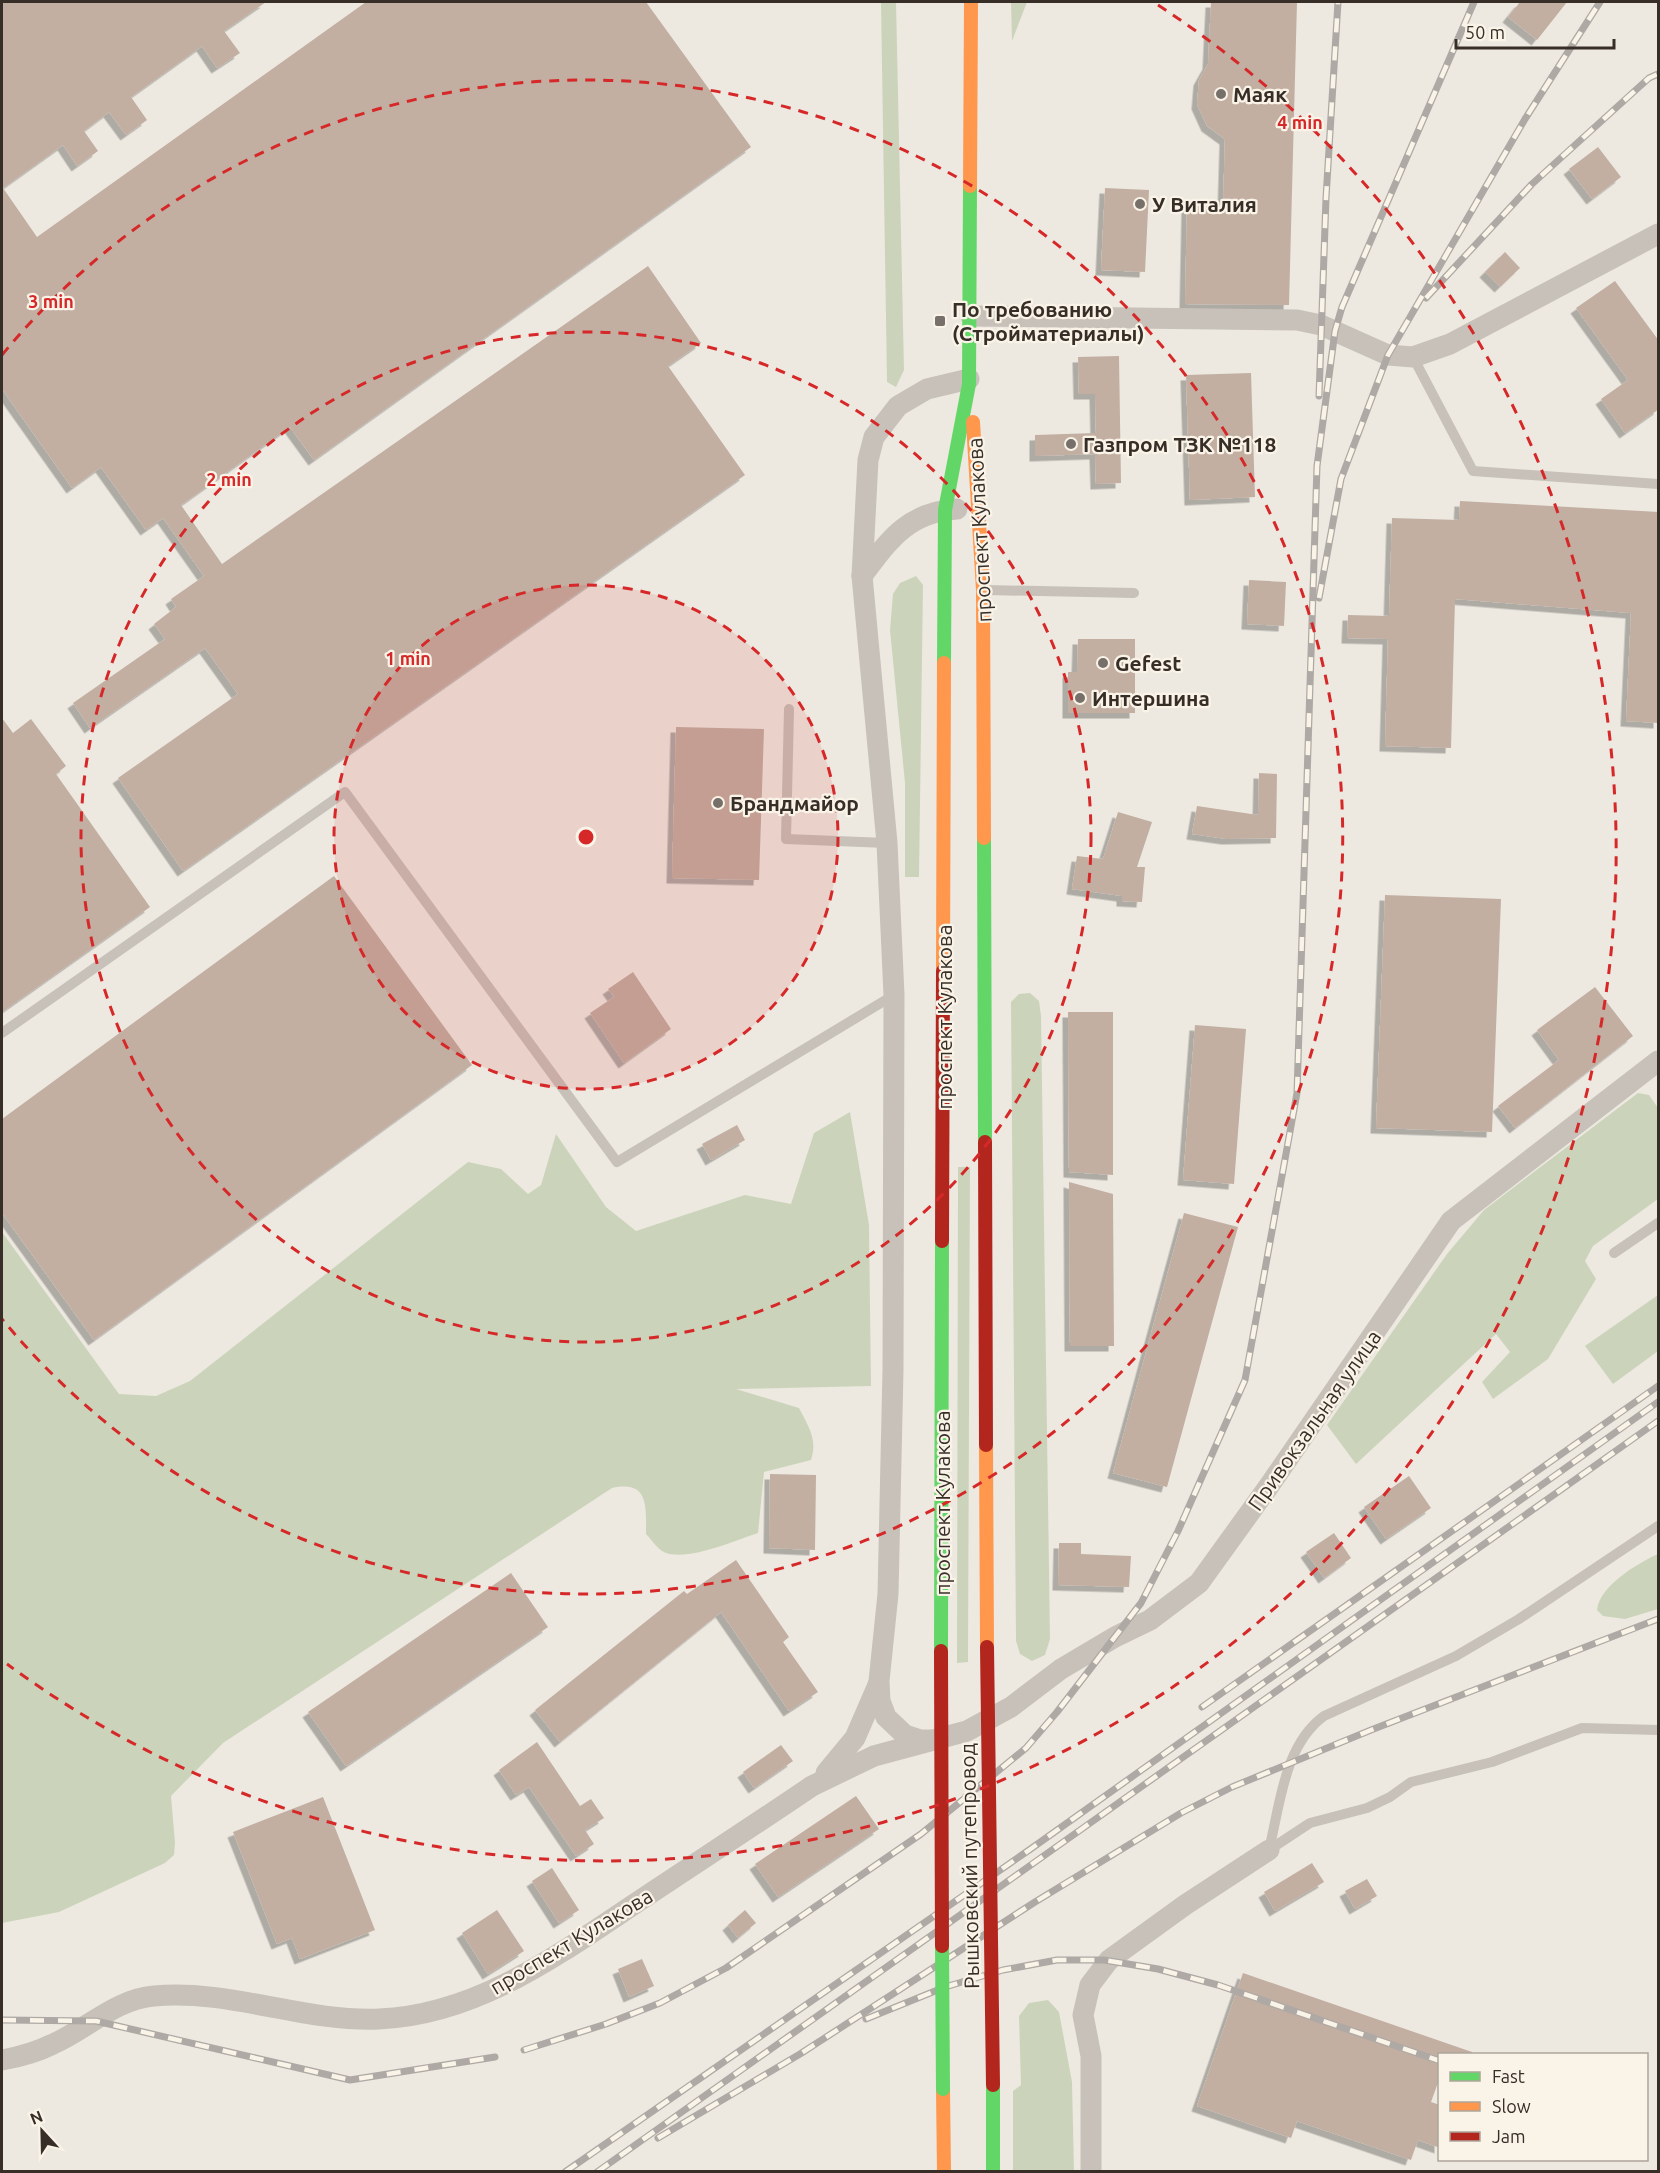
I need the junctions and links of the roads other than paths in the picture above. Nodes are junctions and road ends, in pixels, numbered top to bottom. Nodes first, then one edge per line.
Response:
1 (971, 2) edge
2 (1659, 234) edge
3 (971, 316) junction
4 (1413, 357) junction
5 (969, 382) junction
6 (1659, 484) edge
7 (980, 508) junction
8 (945, 510) junction
9 (862, 576) junction
10 (983, 590) junction
11 (1134, 593) dead end
12 (789, 709) dead end
13 (887, 843) junction
14 (894, 995) junction
15 (2, 1033) edge
16 (1658, 1063) edge
17 (1659, 1223) edge
18 (1614, 1253) dead end
19 (1659, 1526) edge
20 (987, 1647) joint
21 (941, 1652) joint
22 (879, 1681) junction
23 (1659, 1730) edge
24 (941, 1739) junction
25 (812, 1786) junction
26 (1269, 1850) junction
27 (2, 2060) edge
28 (944, 2172) edge
29 (993, 2172) edge
30 (1091, 2172) edge

1 - 3 main road, проспект Кулакова
2 - 4 street
3 - 4 street
3 - 5 main road, проспект Кулакова
4 - 6 lane
5 - 7 main road, проспект Кулакова
5 - 8 main road, проспект Кулакова
5 - 9 street
7 - 8 street
7 - 10 main road, проспект Кулакова
8 - 9 street
8 - 21 main road, проспект Кулакова
9 - 13 street
10 - 11 lane
10 - 20 main road, проспект Кулакова
12 - 13 lane
13 - 14 street
14 - 15 lane
14 - 22 street
16 - 24 street, Привокзальная улица
17 - 18 lane
19 - 26 lane
20 - 29 main road, Рышковский путепровод, bridge
21 - 28 main road, Рышковский путепровод, bridge
22 - 24 street
22 - 25 street
23 - 26 lane
24 - 25 street, проспект Кулакова
25 - 27 street, проспект Кулакова
26 - 30 street

